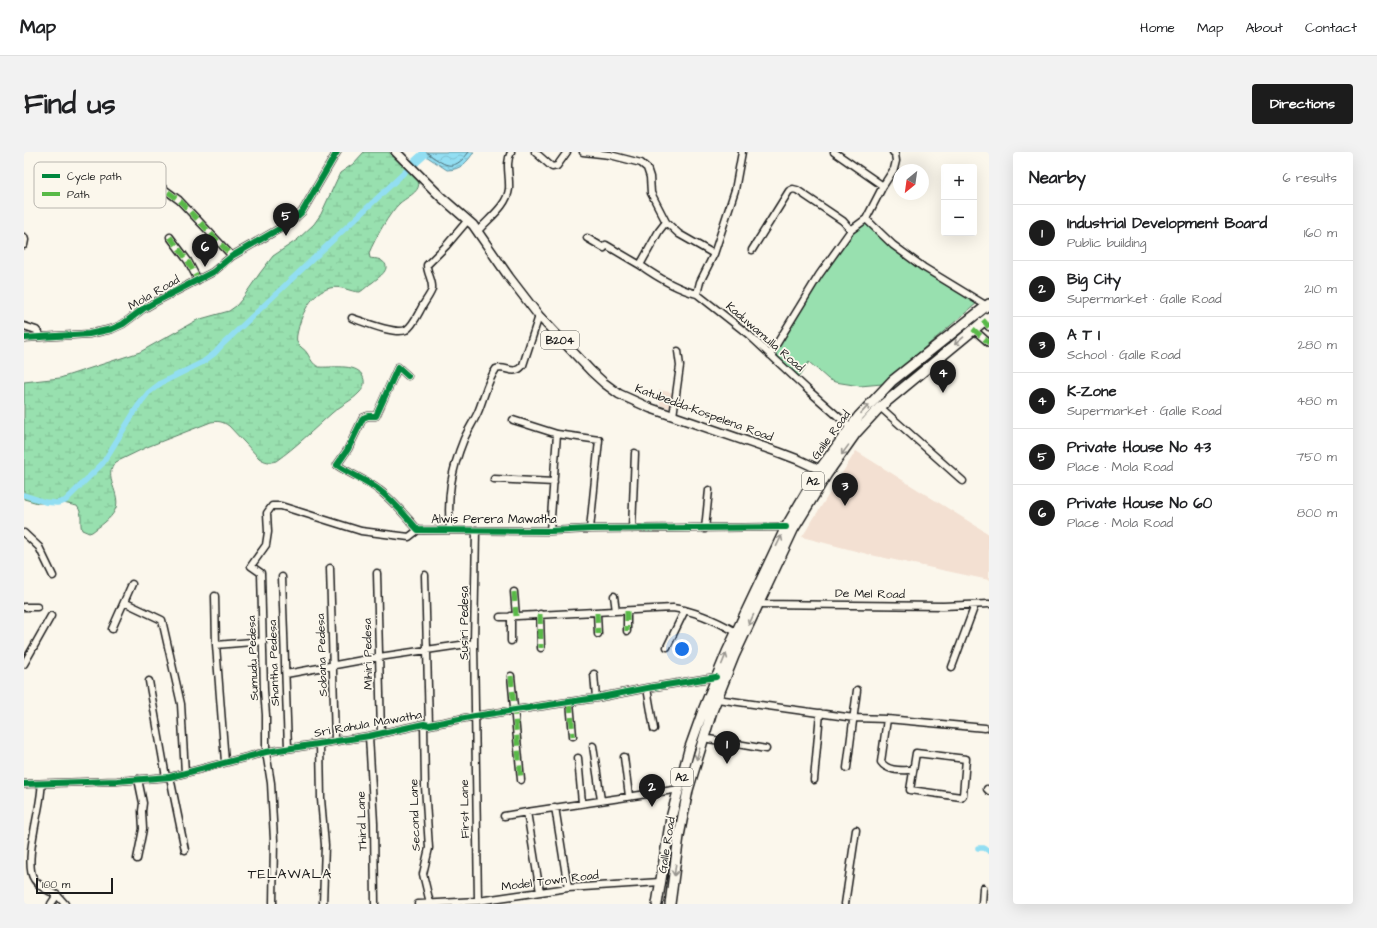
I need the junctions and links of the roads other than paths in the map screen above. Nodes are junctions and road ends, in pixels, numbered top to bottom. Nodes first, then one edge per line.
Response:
1 (337, 152) edge
2 (396, 152) edge
3 (511, 152) edge
4 (535, 152) edge
5 (567, 152) edge
6 (583, 152) edge
7 (742, 152) edge
8 (834, 152) edge
9 (893, 152) edge
10 (610, 153) edge
11 (883, 186) junction
12 (166, 190) edge
13 (866, 219) junction
14 (468, 220) junction
15 (666, 222) junction
16 (478, 230) junction
17 (851, 230) junction
18 (24, 237) edge
19 (170, 237) dead end
20 (586, 238) dead end
21 (24, 245) edge
22 (752, 250) dead end
23 (714, 254) junction
24 (232, 256) junction
25 (640, 265) junction
26 (198, 280) junction
27 (697, 294) junction
28 (988, 305) edge
29 (539, 316) junction
30 (352, 318) dead end
31 (981, 323) edge
32 (24, 326) edge
33 (41, 336) junction
34 (24, 338) edge
35 (989, 343) edge
36 (678, 351) dead end
37 (770, 355) junction
38 (408, 376) dead end
39 (880, 407) junction
40 (673, 416) junction
41 (513, 420) dead end
42 (850, 427) junction
43 (558, 434) junction
44 (635, 453) dead end
45 (824, 472) junction
46 (494, 479) dead end
47 (963, 481) dead end
48 (554, 482) junction
49 (709, 490) dead end
50 (786, 527) junction
51 (590, 529) junction
52 (632, 529) junction
53 (705, 529) junction
54 (418, 530) junction
55 (450, 530) junction
56 (476, 530) junction
57 (550, 531) junction
58 (24, 534) edge
59 (330, 568) dead end
60 (377, 573) dead end
61 (425, 575) dead end
62 (53, 576) dead end
63 (282, 577) dead end
64 (132, 584) dead end
65 (514, 592) dead end
66 (215, 596) dead end
67 (614, 596) dead end
68 (124, 602) junction
69 (755, 602) junction
70 (989, 604) edge
71 (975, 605) junction
72 (24, 607) edge
73 (37, 607) dead end
74 (685, 610) junction
75 (627, 611) junction
76 (616, 612) junction
77 (597, 613) junction
78 (540, 614) junction
79 (52, 616) dead end
80 (500, 616) dead end
81 (514, 616) junction
82 (112, 629) dead end
83 (627, 631) dead end
84 (736, 632) junction
85 (598, 634) dead end
86 (263, 641) junction
87 (511, 641) dead end
88 (474, 643) junction
89 (216, 644) junction
90 (668, 647) dead end
91 (541, 648) dead end
92 (427, 650) junction
93 (379, 657) junction
94 (24, 664) edge
95 (333, 666) junction
96 (952, 667) dead end
97 (286, 674) junction
98 (594, 674) dead end
99 (511, 676) dead end
100 (716, 677) junction
101 (149, 681) dead end
102 (648, 688) junction
103 (858, 690) dead end
104 (596, 698) junction
105 (717, 698) junction
106 (570, 702) junction
107 (514, 710) junction
108 (820, 712) junction
109 (475, 716) junction
110 (854, 718) junction
111 (887, 719) junction
112 (426, 725) junction
113 (985, 728) dead end
114 (654, 730) dead end
115 (381, 734) junction
116 (369, 736) junction
117 (574, 736) dead end
118 (703, 738) junction
119 (335, 741) junction
120 (320, 744) junction
121 (593, 746) dead end
122 (288, 748) junction
123 (766, 749) dead end
124 (266, 752) junction
125 (624, 757) dead end
126 (578, 758) dead end
127 (225, 762) junction
128 (847, 768) dead end
129 (913, 770) junction
130 (185, 773) junction
131 (168, 777) junction
132 (138, 779) junction
133 (521, 780) dead end
134 (814, 780) dead end
135 (24, 784) edge
136 (42, 784) junction
137 (678, 789) junction
138 (688, 790) junction
139 (629, 796) junction
140 (601, 800) junction
141 (582, 803) junction
142 (556, 807) junction
143 (527, 812) junction
144 (504, 816) dead end
145 (856, 830) dead end
146 (185, 850) dead end
147 (137, 859) dead end
148 (660, 882) junction
149 (568, 888) junction
150 (983, 888) dead end
151 (540, 892) junction
152 (57, 895) junction
153 (478, 901) junction
154 (430, 903) junction
155 (51, 904) edge
156 (65, 904) edge
157 (273, 904) edge
158 (323, 904) edge
159 (376, 904) edge
160 (418, 904) edge
161 (657, 904) edge
162 (670, 904) edge
163 (846, 904) edge
164 (982, 904) edge

1 - 24 street, Mola Road
2 - 14 main road, Katubedda-Kospelena Road / B204
3 - 16 street
4 - 5 street
6 - 10 street
7 - 23 street
8 - 11 street
9 - 11 street
10 - 15 street
11 - 13 street
12 - 24 street
13 - 17 street
13 - 28 street
14 - 16 main road, Katubedda-Kospelena Road / B204
14 - 30 street
15 - 23 street
15 - 25 street
16 - 29 main road, Katubedda-Kospelena Road / B204
17 - 22 street
17 - 37 street
18 - 21 street
19 - 26 street
20 - 25 street, Kaduwamulla Road
23 - 27 street
24 - 26 street, Mola Road
25 - 27 street, Kaduwamulla Road
26 - 33 street, Mola Road
27 - 37 street, Kaduwamulla Road
28 - 31 highway, Galle Road / A2
29 - 40 main road, Katubedda-Kospelena Road / B204
29 - 55 street
31 - 35 street
31 -> 39 highway, Galle Road / A2
42 -> 31 highway, Galle Road / A2
32 - 33 street
33 - 34 street, Mola Road
36 - 40 street
37 - 42 street, Kaduwamulla Road
38 - 54 street, Alwis Perera Mawatha
39 -> 45 highway, Galle Road / A2
39 - 47 street
40 - 45 main road, Katubedda-Kospelena Road / B204
41 - 43 street
42 - 45 highway, Galle Road / A2
43 - 48 street
43 - 51 street
44 - 52 street
45 - 50 highway, Galle Road / A2
45 - 69 highway, A2
46 - 48 street
48 - 57 street
49 - 53 street
50 - 53 street, Alwis Perera Mawatha
69 -> 50 highway, Galle Road / A2
51 - 52 street, Alwis Perera Mawatha
51 - 57 street, Alwis Perera Mawatha
52 - 53 street, Alwis Perera Mawatha
54 - 55 street, Alwis Perera Mawatha
54 - 86 street, Sumudu Pedesa
55 - 56 street, Alwis Perera Mawatha
56 - 57 street, Alwis Perera Mawatha
56 - 88 street, Susiri Pedesa
58 - 62 street
59 - 95 street, Sobana Pedesa
60 - 93 street, Mihiri Pedesa
61 - 92 street, Second Lane
63 - 97 street, Shantha Pedesa
64 - 68 street
65 - 81 street
66 - 89 street
67 - 76 street
68 - 82 street
68 - 130 street
69 - 71 street, De Mel Road
69 - 84 highway, Galle Road / A2
69 -> 105 highway, A2
70 - 71 street, De Mel Road
71 - 96 street
72 - 73 street
74 - 75 street
74 - 84 street
74 - 90 street
75 - 76 street
75 - 83 street
76 - 77 street
77 - 78 street
77 - 85 street
78 - 81 street
78 - 91 street
79 - 94 street
80 - 81 street
81 - 87 street
100 -> 84 highway, Galle Road / A2
86 - 89 street
86 - 124 street, Sumudu Pedesa
88 - 92 street
88 - 109 street, Susiri Pedesa
89 - 127 street
92 - 93 street
92 - 112 street, Second Lane
93 - 95 street
93 - 115 street, Mihiri Pedesa
95 - 97 street
95 - 119 street, Sobana Pedesa
97 - 122 street, Shantha Pedesa
98 - 104 street
99 - 107 street
100 - 102 street, Sri Rahula Mawatha
100 - 137 highway, Galle Road / A2
101 - 131 street
102 - 104 street, Sri Rahula Mawatha
102 - 114 street
103 - 110 street
104 - 106 street, Sri Rahula Mawatha
105 - 108 street
105 - 118 highway, A2
106 - 107 street, Sri Rahula Mawatha
106 - 117 street
107 - 109 street, Sri Rahula Mawatha
107 - 133 street
108 - 110 street
108 - 134 street
109 - 112 street, Sri Rahula Mawatha
109 - 153 street, First Lane
110 - 111 street
110 - 128 street
111 - 113 street
111 - 129 street
112 - 115 street, Sri Rahula Mawatha
112 - 154 street, Second Lane
115 - 116 street, Sri Rahula Mawatha
116 - 119 street, Sri Rahula Mawatha
116 - 159 street, Third Lane
118 - 123 street
118 -> 138 highway, A2
119 - 120 street, Sri Rahula Mawatha
120 - 122 street, Sri Rahula Mawatha
120 - 158 street
121 - 140 street
122 - 124 street, Sri Rahula Mawatha
124 - 127 street, Sri Rahula Mawatha
124 - 157 street, Sumudu Pedesa
125 - 139 street
126 - 141 street
127 - 130 street, Sri Rahula Mawatha
129 - 129 street
130 - 131 street, Sri Rahula Mawatha
131 - 132 street, Sri Rahula Mawatha
131 - 146 street
132 - 136 street, Sri Rahula Mawatha
132 - 147 street
135 - 136 street, Sri Rahula Mawatha
136 - 152 street
137 - 138 street
137 - 139 street
137 - 148 highway, Galle Road / A2
138 -> 162 highway, Galle Road / A2
139 - 140 street
140 - 141 street
141 - 142 street
142 - 143 street
142 - 149 street
143 - 144 street
143 - 151 street
145 - 163 street
148 - 149 street, Model Town Road
148 - 161 highway, Galle Road / A2
149 - 151 street, Model Town Road
150 - 164 street
151 - 153 street, Model Town Road
152 - 155 street
152 - 156 street
153 - 154 street, Model Town Road
154 - 160 street, Model Town Road

